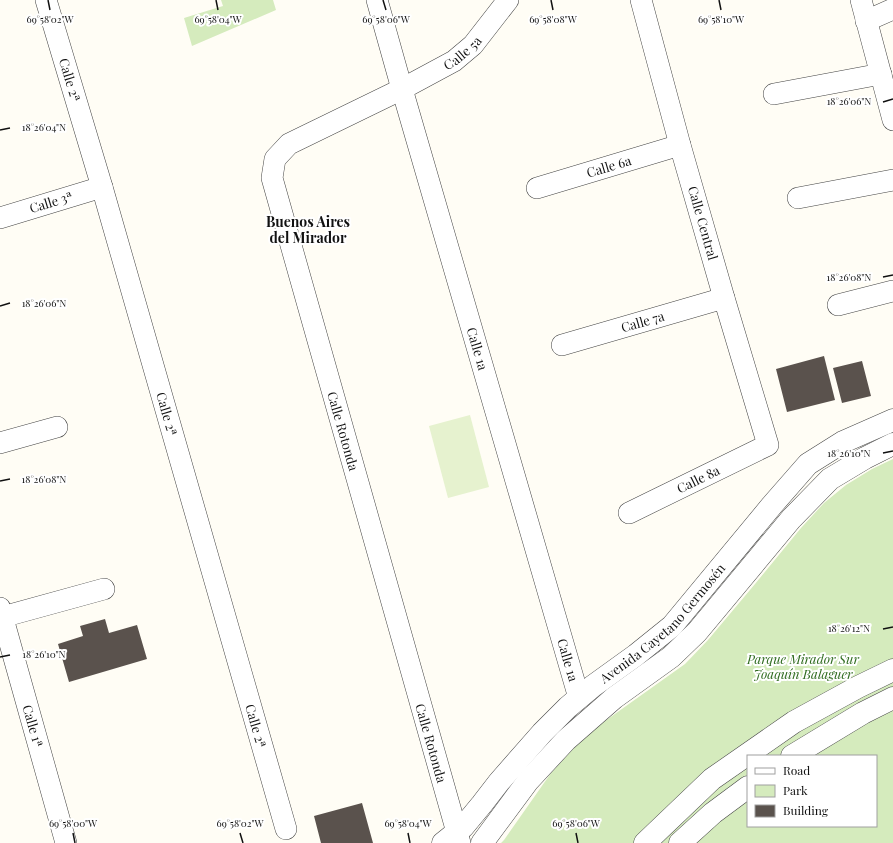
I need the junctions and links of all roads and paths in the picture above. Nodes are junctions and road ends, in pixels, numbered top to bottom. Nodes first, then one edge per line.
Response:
1 (46, 0) edge
2 (377, 0) edge
3 (508, 0) edge
4 (641, 0) edge
5 (860, 0) edge
6 (893, 9) edge
7 (866, 22) junction
8 (880, 74) junction
9 (402, 89) junction
10 (774, 94) dead end
11 (893, 120) edge
12 (680, 145) junction
13 (893, 180) edge
14 (102, 187) junction
15 (537, 188) dead end
16 (798, 198) dead end
17 (0, 218) edge
18 (893, 291) edge
19 (724, 298) junction
20 (838, 305) dead end
21 (562, 345) dead end
22 (893, 420) edge
23 (56, 427) dead end
24 (0, 443) edge
25 (893, 444) edge
26 (768, 445) joint
27 (629, 513) dead end
28 (104, 589) dead end
29 (1, 612) edge
30 (893, 670) edge
31 (579, 698) junction
32 (893, 698) edge
33 (794, 755) edge
34 (747, 787) edge
35 (286, 829) dead end
36 (453, 840) edge
37 (66, 843) edge
38 (482, 843) edge
39 (645, 843) edge
40 (680, 843) edge

1 - 14 street, Calle 2ª
2 - 9 street, Calle 1a
3 - 9 street, Calle 5a
4 - 12 street, Calle Central
5 - 7 street
6 - 7 street
7 - 8 street
8 - 10 street
8 - 11 street
9 - 31 street, Calle 1a
9 - 36 street, Calle Rotonda
12 - 15 street, Calle 6a
12 - 19 street, Calle Central
13 - 16 street
14 - 17 street, Calle 3ª
14 - 35 street, Calle 2ª
18 - 20 street
19 - 21 street, Calle 7a
19 - 26 street, Calle Central
22 - 31 street, Avenida Cayetano Germosén
23 - 24 street
25 - 38 street, Avenida Cayetano Germosén
26 - 27 street, Calle 8a
28 - 29 street
29 - 37 street, Calle 1ª
30 - 39 street
31 - 36 street, Avenida Cayetano Germosén
32 - 33 street
34 - 40 street

